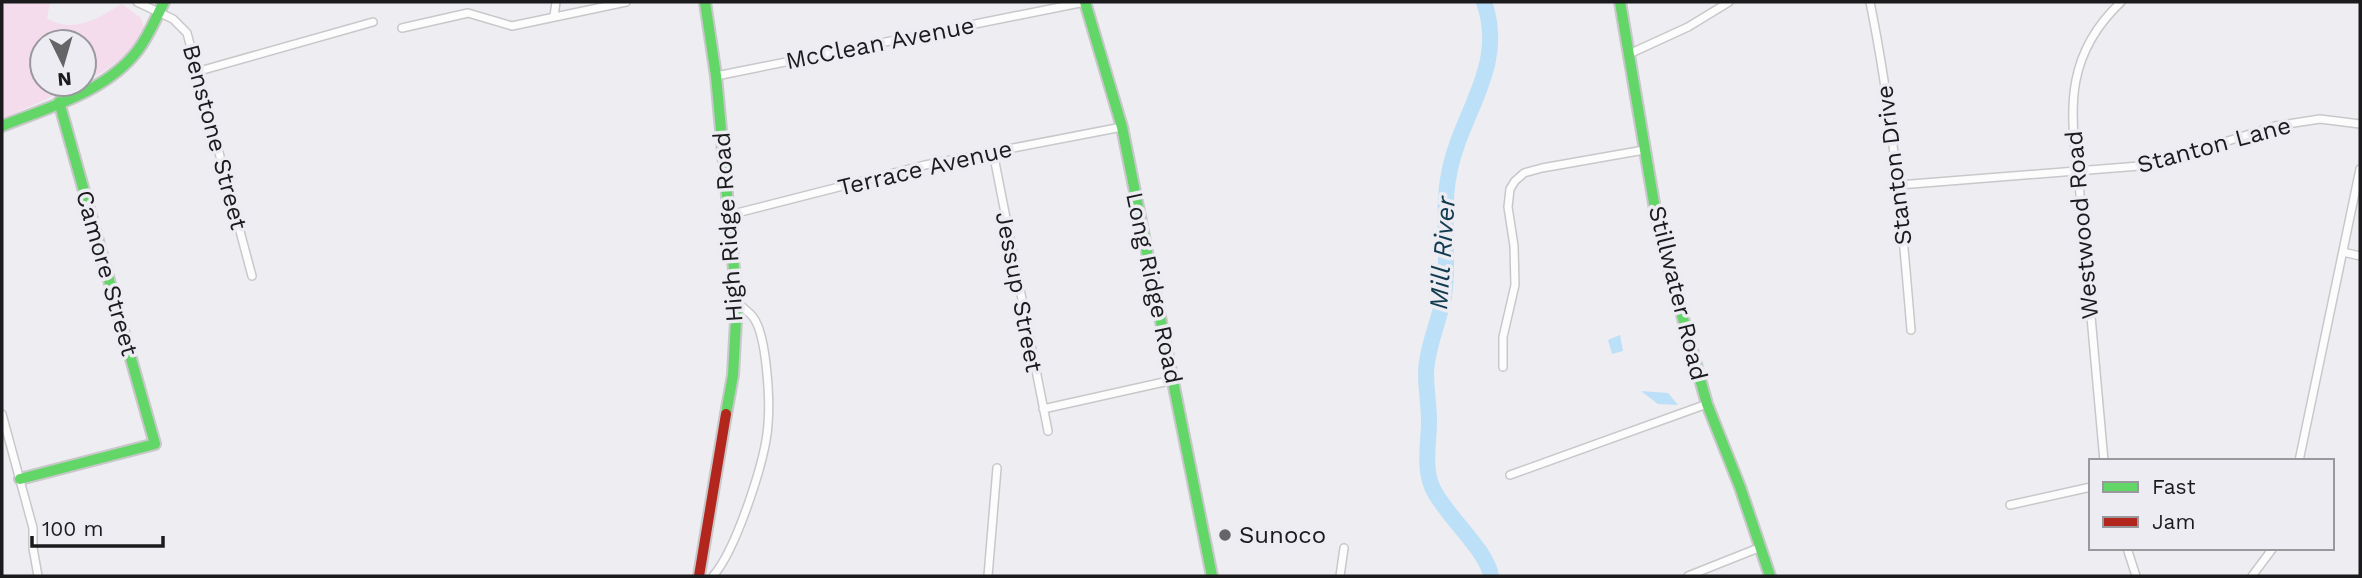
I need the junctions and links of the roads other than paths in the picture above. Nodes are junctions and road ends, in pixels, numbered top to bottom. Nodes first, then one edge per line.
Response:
1 (137, 2) edge
2 (164, 2) edge
3 (467, 2) edge
4 (555, 2) edge
5 (626, 2) edge
6 (705, 2) edge
7 (1085, 2) edge
8 (1620, 2) edge
9 (1729, 2) edge
10 (1870, 2) edge
11 (2121, 2) edge
12 (159, 13) junction
13 (468, 13) junction
14 (554, 16) junction
15 (373, 22) dead end
16 (402, 28) dead end
17 (1629, 54) junction
18 (196, 72) junction
19 (716, 76) junction
20 (60, 102) junction
21 (2360, 124) edge
22 (2, 126) edge
23 (1122, 127) junction
24 (1644, 150) junction
25 (993, 152) junction
26 (2360, 169) edge
27 (2078, 172) junction
28 (1899, 185) junction
29 (730, 215) junction
30 (2343, 252) junction
31 (2360, 256) edge
32 (252, 276) dead end
33 (737, 302) junction
34 (1911, 330) dead end
35 (1503, 367) dead end
36 (1173, 380) junction
37 (1707, 404) junction
38 (1043, 409) junction
39 (2, 414) edge
40 (1048, 431) dead end
41 (2104, 459) edge
42 (2300, 459) edge
43 (997, 468) dead end
44 (1510, 475) dead end
45 (20, 479) junction
46 (2089, 487) edge
47 (2011, 505) dead end
48 (1760, 547) junction
49 (1344, 548) dead end
50 (2128, 550) edge
51 (2272, 550) edge
52 (38, 576) edge
53 (699, 576) edge
54 (713, 576) edge
55 (988, 576) edge
56 (1212, 576) edge
57 (1340, 576) edge
58 (1688, 576) edge
59 (1770, 576) edge
60 (2136, 576) edge
61 (2252, 576) edge

1 - 12 street, Benstone Street
2 - 12 main road
3 - 13 street
4 - 14 street
5 - 14 street
6 - 19 main road, High Ridge Road
7 - 19 street, McClean Avenue
7 - 23 main road, Long Ridge Road
8 - 17 main road, Stillwater Road
9 - 17 street
10 - 28 street, Stanton Drive
11 - 27 street, Westwood Road
12 - 18 street, Benstone Street
12 - 20 main road
13 - 14 street
13 - 16 street
15 - 18 street
17 - 24 main road, Stillwater Road
18 - 32 street, Benstone Street
19 - 29 main road, High Ridge Road
20 - 22 main road
20 - 45 main road, Camore Street
21 - 27 street, Stanton Lane
23 - 25 street, Terrace Avenue
23 - 36 main road, Long Ridge Road
24 - 35 street
24 - 37 main road, Stillwater Road
25 - 29 street, Terrace Avenue
25 - 38 street, Jessup Street
26 - 30 street
27 - 28 street, Stanton Lane
27 - 41 street, Westwood Road
28 - 34 street, Stanton Drive
29 - 33 main road, High Ridge Road
30 - 31 street
30 - 42 street
33 - 53 main road, High Ridge Road
33 - 54 street
36 - 38 street
36 - 56 main road, Long Ridge Road
37 - 44 street
37 - 48 main road, Stillwater Road
38 - 40 street, Jessup Street
39 - 45 street
43 - 55 street
45 - 52 street
46 - 47 street
48 - 58 street
48 - 59 main road, Stillwater Road
49 - 57 street
50 - 60 street
51 - 61 street

